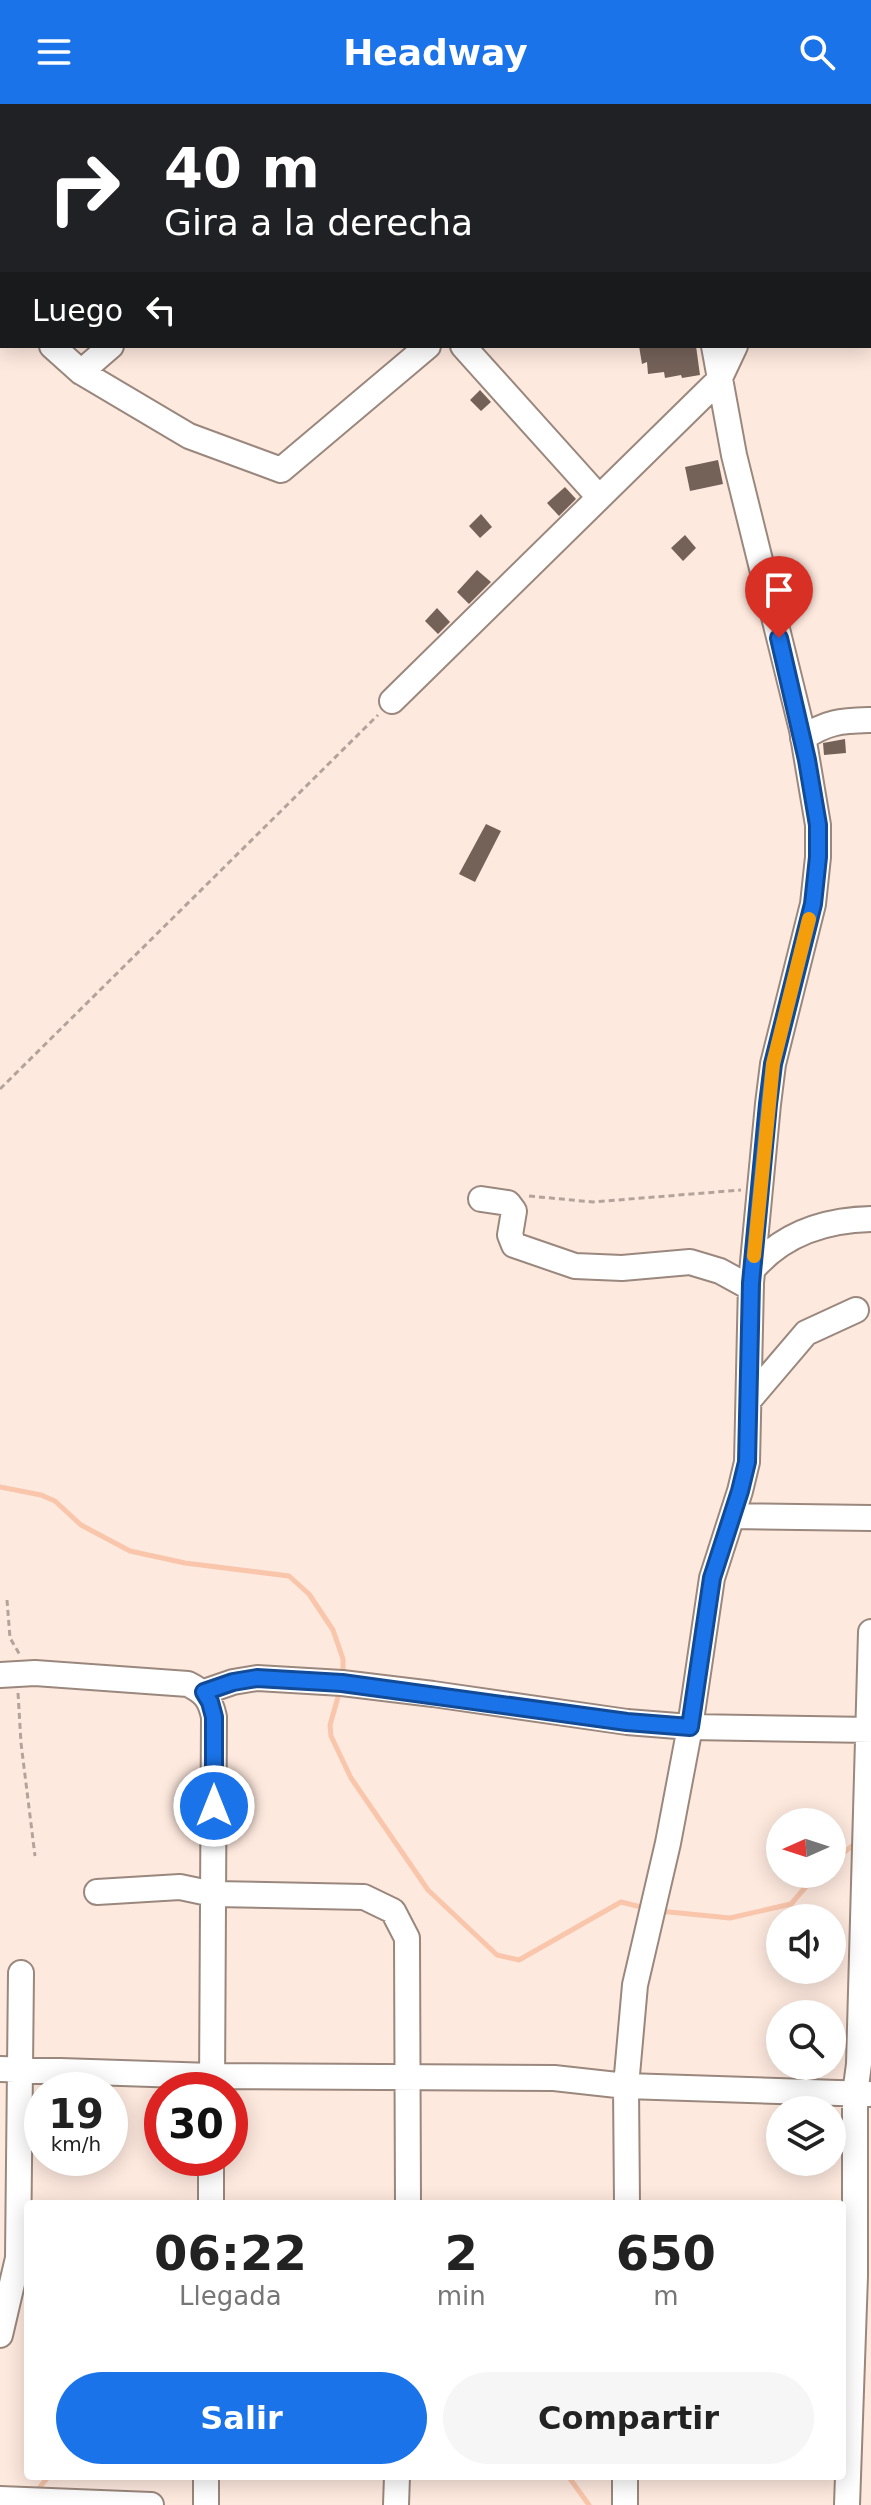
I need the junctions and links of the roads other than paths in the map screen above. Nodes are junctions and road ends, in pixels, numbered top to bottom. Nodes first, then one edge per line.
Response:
1 (54, 348) edge
2 (109, 348) edge
3 (426, 348) edge
4 (465, 348) edge
5 (714, 348) edge
6 (734, 348) edge
7 (81, 372) junction
8 (719, 380) junction
9 (598, 496) junction
10 (392, 701) road end
11 (871, 720) edge
12 (803, 738) junction
13 (481, 1199) dead end
14 (871, 1219) edge
15 (752, 1279) junction
16 (856, 1310) dead end
17 (749, 1400) junction
18 (732, 1516) junction
19 (871, 1518) edge
20 (871, 1632) edge
21 (17, 1674) edge
22 (204, 1692) junction
23 (690, 1727) junction
24 (870, 1730) edge
25 (97, 1892) dead end
26 (213, 1894) junction
27 (21, 1973) dead end
28 (10, 2070) edge
29 (212, 2072) edge
30 (407, 2078) junction
31 (144, 2079) edge
32 (248, 2082) edge
33 (626, 2086) junction
34 (863, 2094) edge
35 (211, 2176) edge
36 (211, 2200) edge
37 (408, 2200) edge
38 (627, 2200) edge
39 (15, 2258) edge
40 (856, 2276) edge
41 (0, 2335) edge
42 (206, 2480) edge
43 (397, 2480) edge
44 (625, 2480) edge
45 (0, 2499) edge
46 (151, 2505) edge
47 (206, 2505) edge
48 (396, 2505) edge
49 (625, 2505) edge
50 (847, 2505) edge

1 - 7 street
2 - 7 street
3 - 7 street
4 - 9 street
5 - 8 street
6 - 8 street
8 - 9 street
8 - 12 street
9 - 10 street
11 - 12 street
12 - 15 street
13 - 15 street
14 - 15 street
15 - 17 street
16 - 17 street
17 - 18 street
18 - 19 street
18 - 23 street
20 - 24 street
21 - 22 street
22 - 23 street
22 - 26 street
23 - 24 street
23 - 33 street
24 - 34 street
25 - 26 street
26 - 29 street
26 - 30 street
27 - 28 street
28 - 31 street
28 - 39 street
30 - 32 street
30 - 33 street
30 - 37 street
33 - 34 street
33 - 38 street
34 - 40 street
35 - 36 street
39 - 41 street
40 - 50 street
42 - 47 street
43 - 48 street
44 - 49 street
45 - 46 street

